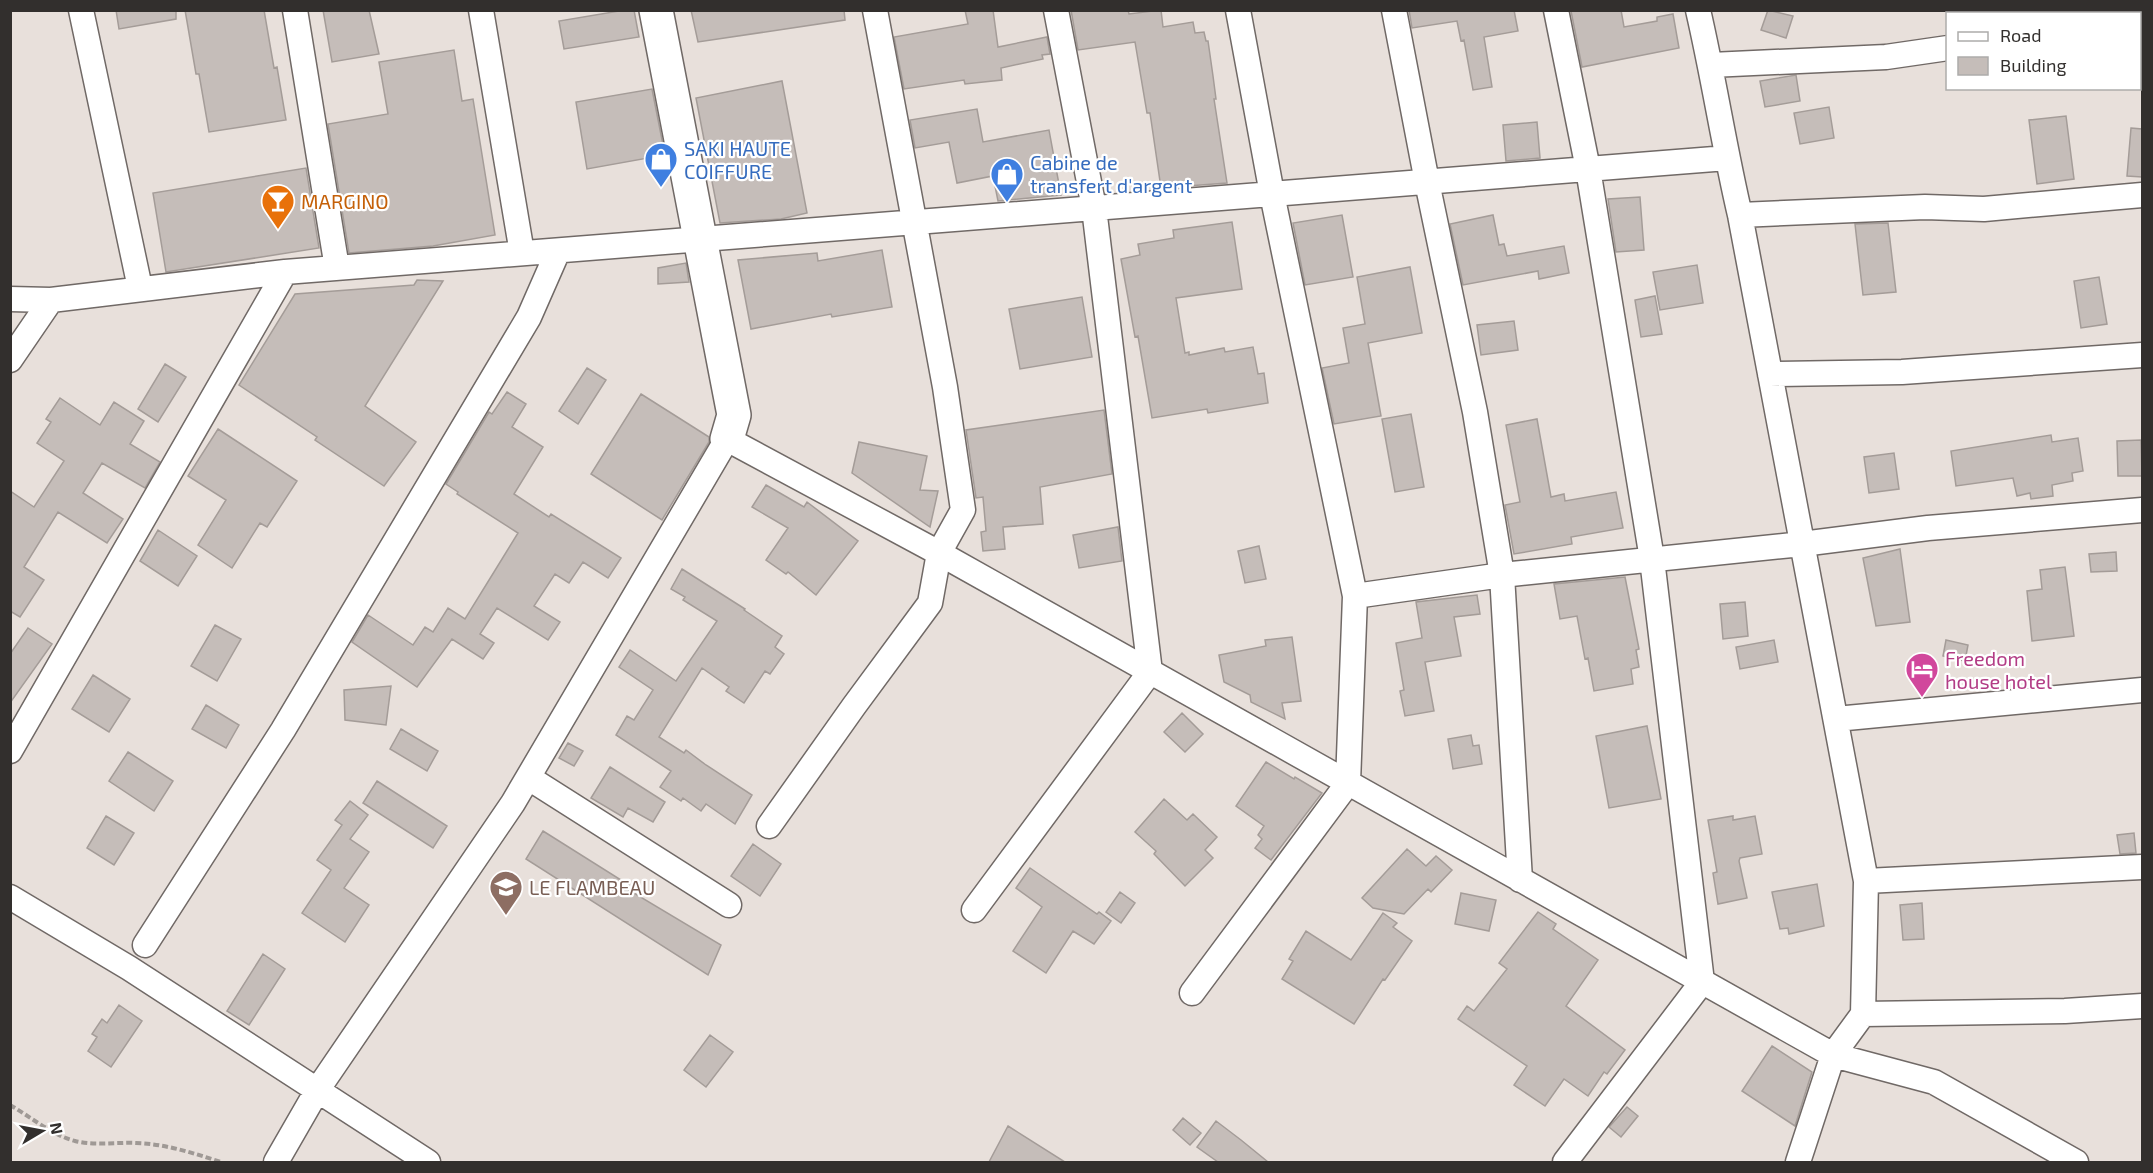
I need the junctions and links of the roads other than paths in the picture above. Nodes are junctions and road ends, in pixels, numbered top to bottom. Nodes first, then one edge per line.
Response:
1 (81, 10) edge
2 (295, 10) edge
3 (482, 10) edge
4 (656, 10) edge
5 (875, 10) edge
6 (1056, 10) edge
7 (1238, 10) edge
8 (1394, 10) edge
9 (1556, 10) edge
10 (1698, 10) edge
11 (1946, 48) edge
12 (1711, 65) junction
13 (1727, 158) junction
14 (1588, 169) junction
15 (1427, 182) junction
16 (1272, 194) junction
17 (2142, 195) edge
18 (1094, 208) junction
19 (1740, 215) junction
20 (914, 222) junction
21 (702, 239) junction
22 (558, 251) junction
23 (522, 253) junction
24 (337, 268) junction
25 (285, 272) junction
26 (140, 288) junction
27 (10, 299) edge
28 (51, 300) junction
29 (2142, 355) edge
30 (10, 360) edge
31 (1770, 374) junction
32 (727, 439) junction
33 (2142, 510) edge
34 (1802, 544) junction
35 (939, 553) junction
36 (1652, 560) junction
37 (1502, 575) junction
38 (1355, 596) junction
39 (1150, 672) junction
40 (2142, 690) edge
41 (1836, 719) junction
42 (10, 751) edge
43 (529, 778) junction
44 (1348, 783) junction
45 (769, 826) dead end
46 (2142, 867) edge
47 (1520, 880) junction
48 (1866, 881) junction
49 (10, 897) edge
50 (729, 905) dead end
51 (974, 910) dead end
52 (145, 945) dead end
53 (1702, 982) junction
54 (1191, 993) dead end
55 (2142, 1006) edge
56 (1863, 1014) junction
57 (1833, 1055) junction
58 (318, 1089) junction
59 (276, 1162) edge
60 (428, 1162) edge
61 (1564, 1162) edge
62 (1798, 1162) edge
63 (2076, 1162) edge

1 - 26 street
2 - 24 street
3 - 23 street
4 - 21 street
5 - 20 street
6 - 18 street
7 - 16 street
8 - 15 street
9 - 14 street
10 - 12 street
11 - 12 street
12 - 13 street
13 - 14 street
13 - 19 street
14 - 15 street
14 - 36 street
15 - 16 street
15 - 37 street
16 - 18 street
16 - 38 street
17 - 19 street
18 - 20 street
18 - 39 street
19 - 31 street
20 - 21 street
20 - 35 street
21 - 22 street
21 - 32 street
22 - 23 street
22 - 52 street
23 - 24 street
24 - 25 street
25 - 26 street
25 - 42 street
26 - 28 street
27 - 28 street
28 - 30 street
29 - 31 street
31 - 34 street
32 - 35 street
32 - 43 street
33 - 34 street
34 - 36 street
34 - 41 street
35 - 39 street
35 - 45 street
36 - 37 street
36 - 53 street
37 - 38 street
37 - 47 street
38 - 44 street
39 - 44 street
39 - 51 street
40 - 41 street
41 - 48 street
43 - 50 street
43 - 58 street
44 - 47 street
44 - 54 street
46 - 48 street
47 - 53 street
48 - 56 street
49 - 58 street
53 - 57 street
53 - 61 street
55 - 56 street
56 - 57 street
57 - 62 street
57 - 63 street
58 - 59 street
58 - 60 street

